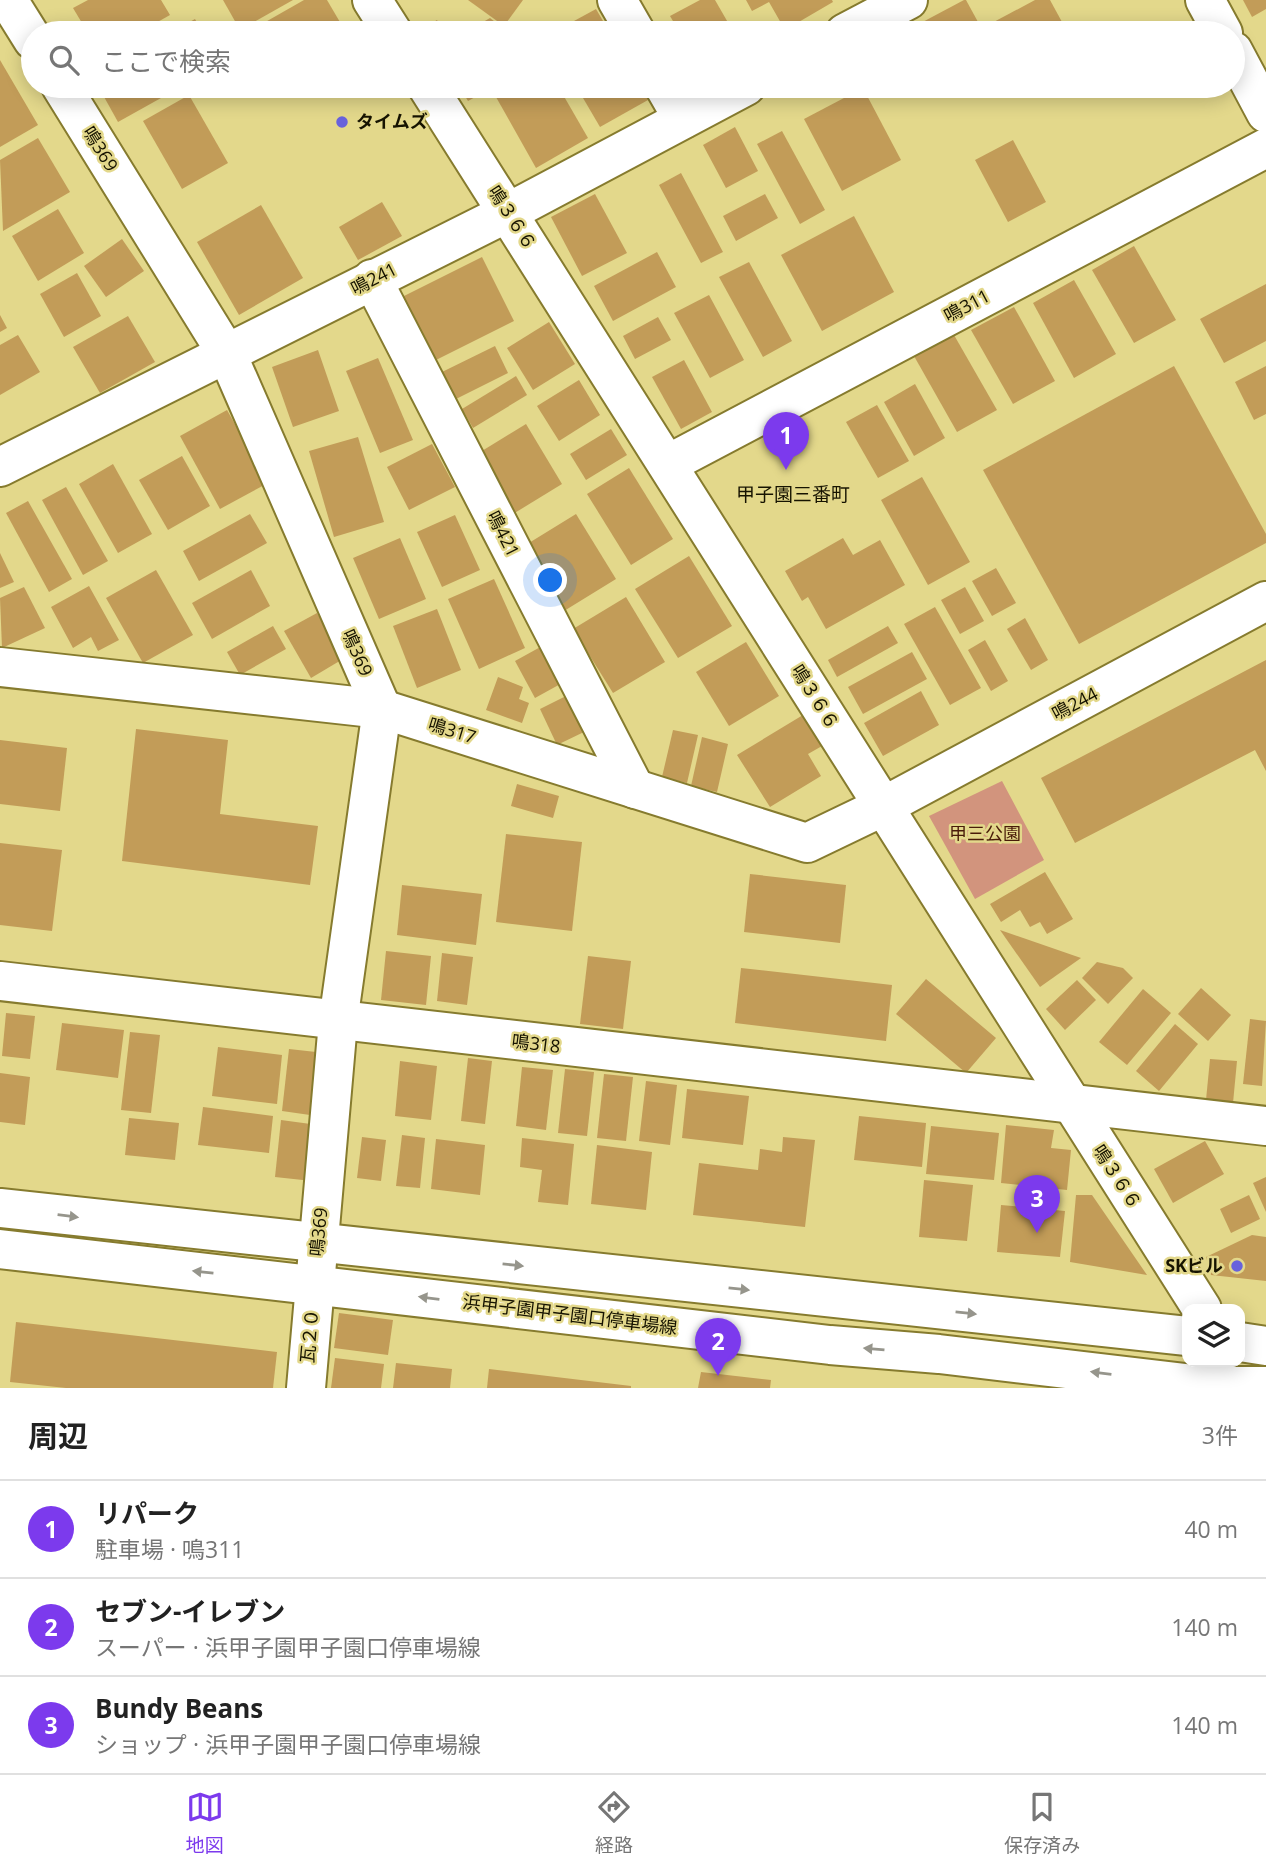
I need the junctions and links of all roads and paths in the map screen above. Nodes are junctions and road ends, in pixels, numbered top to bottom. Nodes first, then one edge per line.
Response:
1 (8, 0) edge
2 (372, 0) edge
3 (617, 0) edge
4 (1205, 0) edge
5 (891, 4) edge
6 (21, 21) edge
7 (385, 21) edge
8 (628, 21) edge
9 (864, 21) edge
10 (1216, 21) edge
11 (1245, 74) edge
12 (68, 98) edge
13 (435, 98) edge
14 (671, 98) edge
15 (723, 98) edge
16 (1266, 113) edge
17 (683, 119) junction
18 (1266, 148) edge
19 (509, 212) junction
20 (372, 279) junction
21 (227, 354) junction
22 (668, 464) junction
23 (0, 467) edge
24 (1266, 601) edge
25 (0, 667) edge
26 (382, 709) junction
27 (635, 789) junction
28 (884, 806) junction
29 (0, 981) edge
30 (338, 1021) junction
31 (1072, 1106) junction
32 (1266, 1126) edge
33 (0, 1208) edge
34 (317, 1245) junction
35 (0, 1249) edge
36 (314, 1284) junction
37 (1199, 1304) edge
38 (1182, 1335) edge
39 (1245, 1343) edge
40 (1266, 1346) edge
41 (1245, 1359) edge
42 (1266, 1378) edge
43 (1266, 1386) edge
44 (1211, 1387) edge
45 (306, 1388) edge

1 - 6 street
2 - 7 street
3 - 8 street
4 - 10 street
5 - 9 street
11 - 16 street
12 - 21 street, 鳴369
13 - 19 street, 鳴３６６
14 - 17 street
15 - 17 street, 鳴241
17 - 19 street, 鳴241
18 - 22 street, 鳴311
19 - 20 street, 鳴241
19 - 22 street, 鳴３６６
20 - 21 street, 鳴241
20 - 27 street, 鳴421
21 - 23 street, 鳴241
21 - 26 street, 鳴369
22 - 28 street, 鳴３６６
24 - 28 street, 鳴244
25 - 26 street, 鳴317
26 - 27 street, 鳴317
26 - 30 street, 鳴369
27 - 28 street, 鳴317
28 - 31 street, 鳴３６６
29 - 30 street, 鳴318
30 - 31 street, 鳴318
30 - 34 street, 鳴369
31 - 32 street, 鳴318
31 - 37 street, 鳴３６６
33 -> 34 street
34 - 36 street, 鳴369
34 -> 38 street
36 -> 35 street, 浜甲子園甲子園口停車場線
44 -> 36 street, 浜甲子園甲子園口停車場線
36 - 45 street, 瓦２０
39 - 40 street
41 - 42 street
43 - 44 street, 浜甲子園甲子園口停車場線

